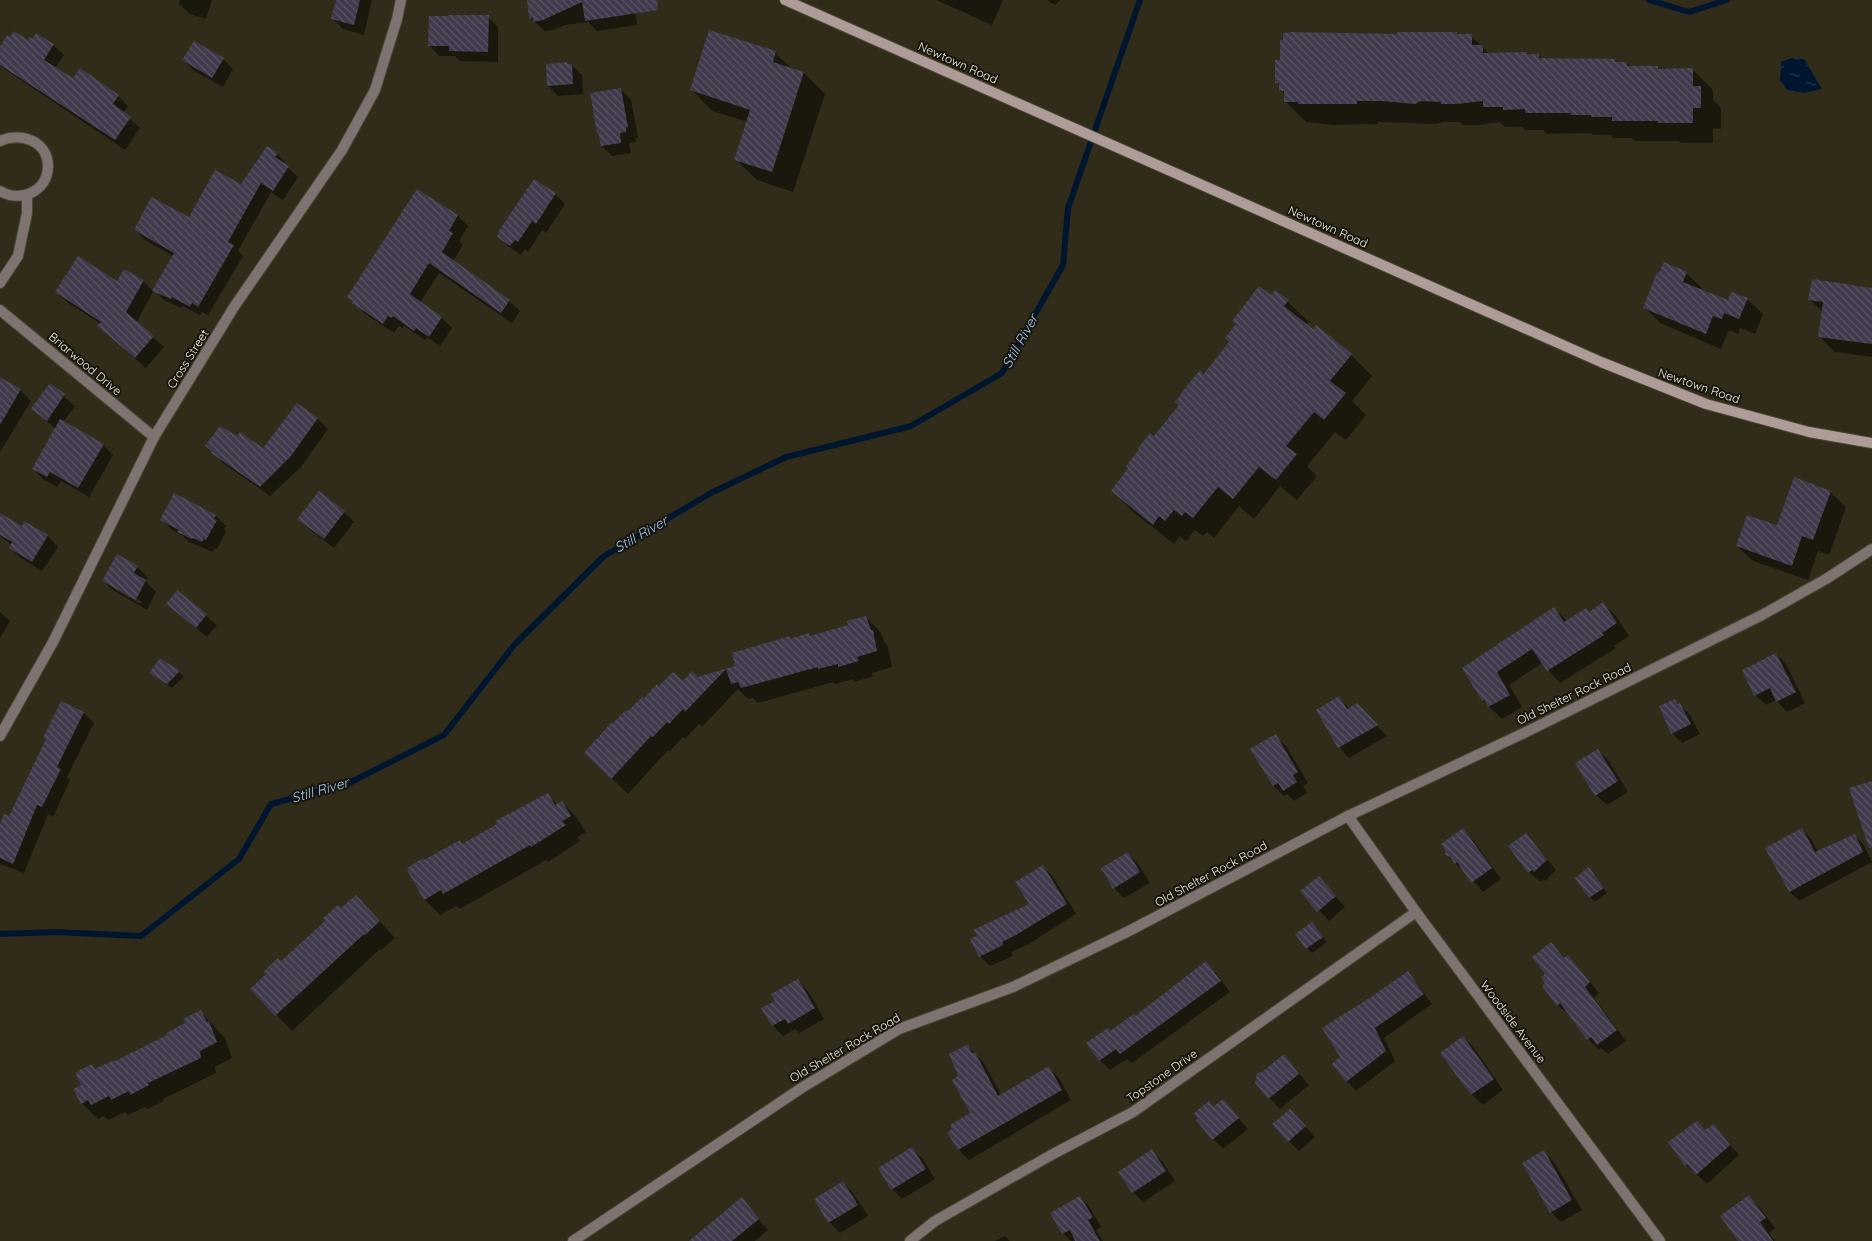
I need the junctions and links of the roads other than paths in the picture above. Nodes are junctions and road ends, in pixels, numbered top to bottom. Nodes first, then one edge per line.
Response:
1 (401, 0) edge
2 (785, 0) edge
3 (0, 142) edge
4 (0, 191) edge
5 (27, 196) junction
6 (0, 283) edge
7 (0, 310) edge
8 (154, 437) junction
9 (1872, 443) edge
10 (1872, 549) edge
11 (0, 736) edge
12 (1348, 816) junction
13 (1416, 912) junction
14 (573, 1241) edge
15 (910, 1241) edge
16 (1660, 1241) edge

1 - 8 street, Cross Street
2 - 9 main road, Newtown Road
3 - 5 street
4 - 5 street
5 - 6 street
7 - 8 street, Briarwood Drive
8 - 11 street, Cross Street
10 - 12 street, Old Shelter Rock Road
12 - 13 street, Woodside Avenue
12 - 14 street, Old Shelter Rock Road
13 - 15 street, Topstone Drive
13 - 16 street, Woodside Avenue

